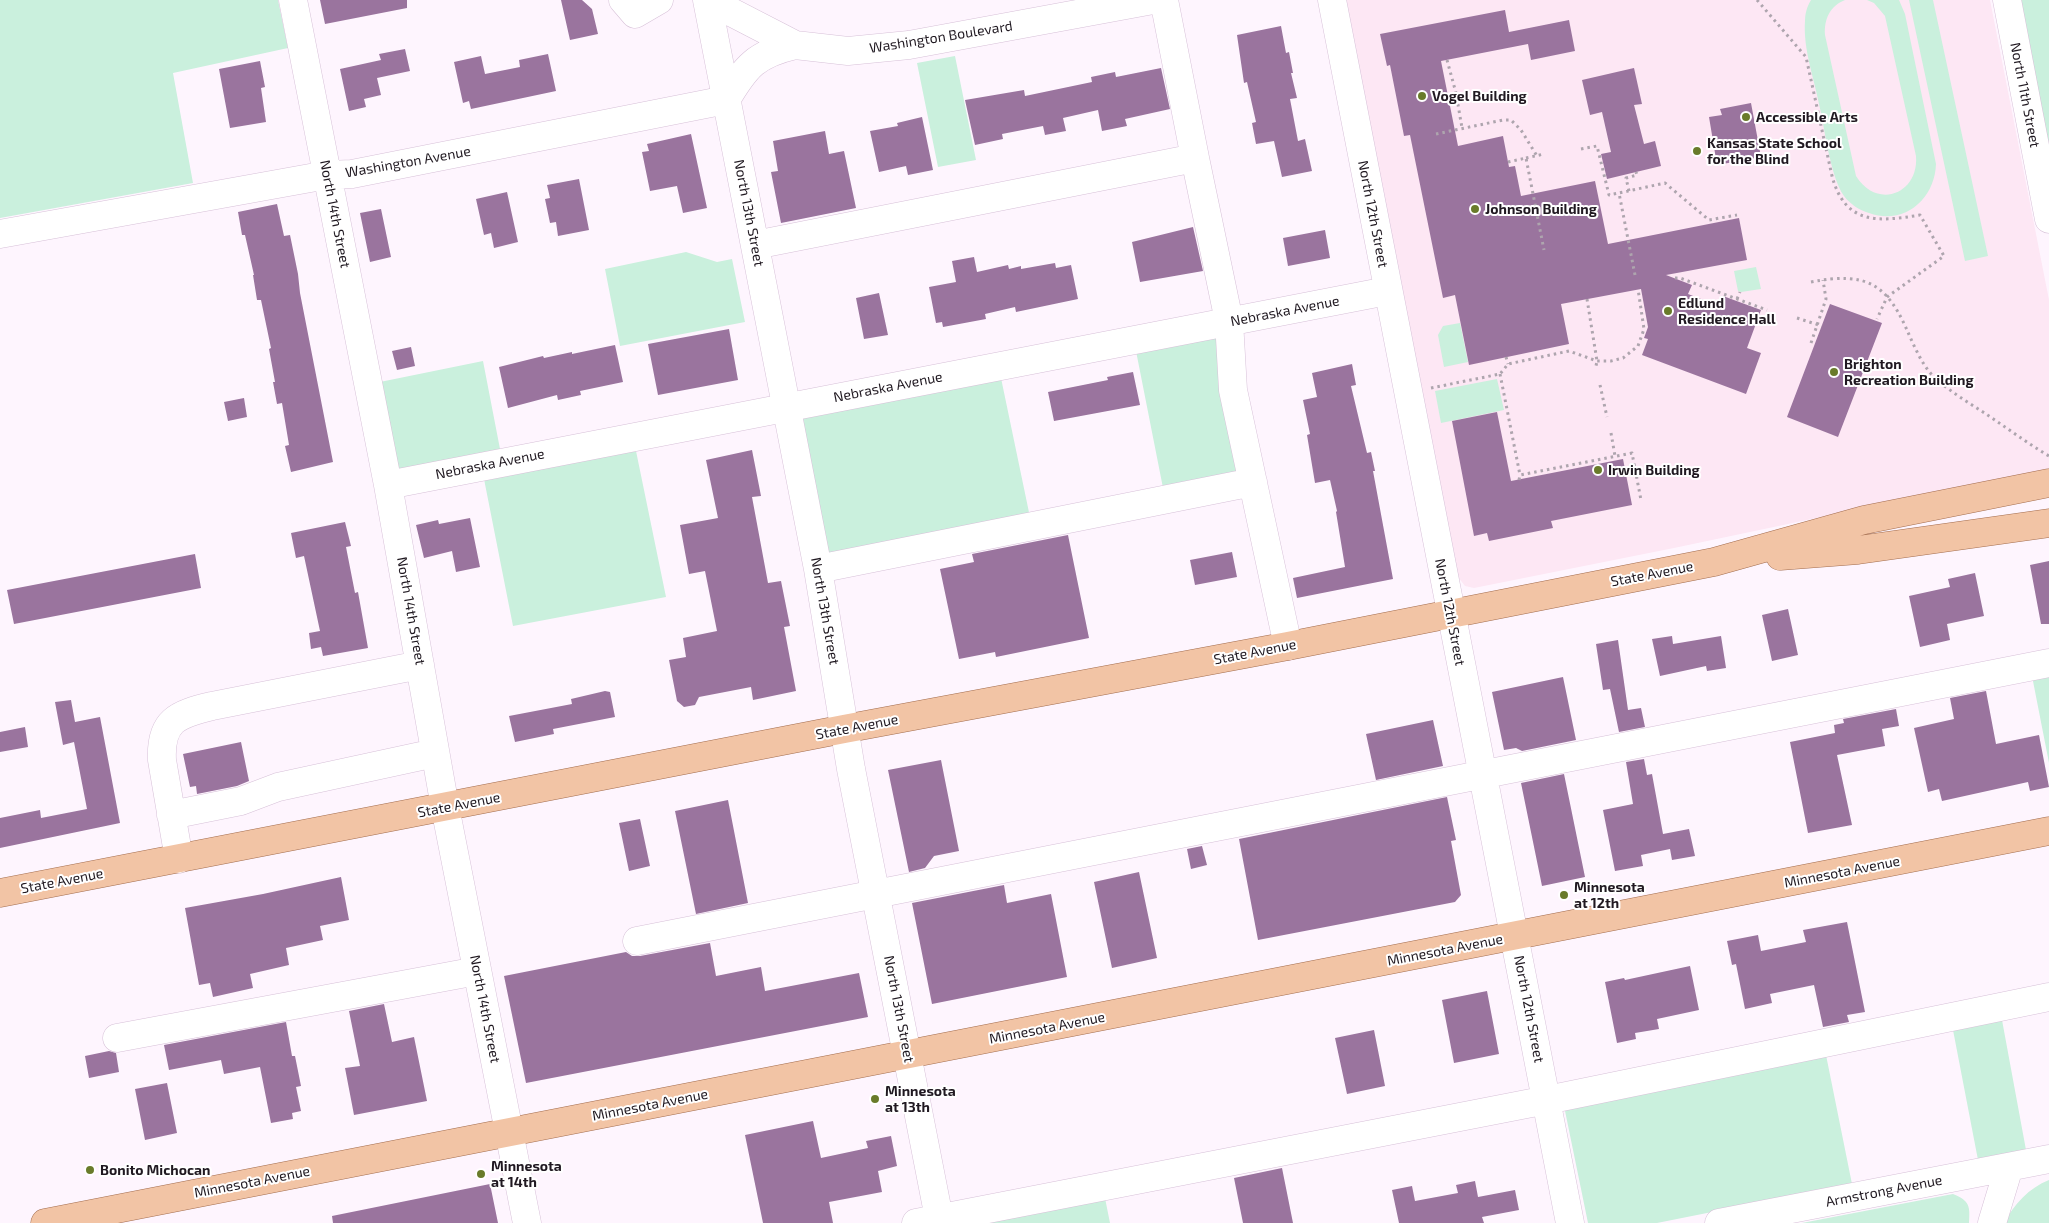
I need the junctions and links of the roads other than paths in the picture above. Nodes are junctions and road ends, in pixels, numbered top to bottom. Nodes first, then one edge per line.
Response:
1 (293, 0) edge
2 (623, 0) edge
3 (660, 0) edge
4 (707, 0) edge
5 (1153, 0) edge
6 (1164, 0) edge
7 (1332, 0) edge
8 (2007, 0) edge
9 (795, 46) junction
10 (726, 100) junction
11 (1195, 158) junction
12 (327, 175) junction
13 (2049, 219) edge
14 (0, 234) edge
15 (755, 245) junction
16 (1387, 291) junction
17 (1229, 321) junction
18 (787, 406) junction
19 (1253, 482) junction
20 (2049, 483) edge
21 (388, 485) junction
22 (2049, 523) edge
23 (1714, 562) junction
24 (818, 569) junction
25 (1450, 614) junction
26 (1288, 646) junction
27 (2049, 663) edge
28 (420, 665) junction
29 (844, 729) junction
30 (436, 753) junction
31 (1483, 776) junction
32 (445, 807) junction
33 (171, 815) junction
34 (2049, 831) edge
35 (179, 859) junction
36 (0, 893) edge
37 (876, 895) junction
38 (1516, 936) junction
39 (637, 941) dead end
40 (478, 971) junction
41 (2049, 997) edge
42 (117, 1038) dead end
43 (908, 1055) junction
44 (1547, 1100) junction
45 (509, 1132) junction
46 (2049, 1159) edge
47 (2010, 1166) junction
48 (931, 1222) edge
49 (45, 1223) edge
50 (527, 1223) edge
51 (1570, 1223) edge
52 (1719, 1223) edge
53 (1992, 1223) edge

1 - 12 street, North 14th Street
2 - 3 street
4 - 9 street, Washington Boulevard
4 - 10 street, North 13th Street
5 - 9 street, Washington Boulevard
6 - 11 street
7 - 16 street, North 12th Street
8 - 13 street, North 11th Street
9 - 10 street
10 - 12 street, Washington Avenue
10 - 15 street, North 13th Street
11 - 15 street
11 - 17 street
12 - 14 street, Washington Avenue
12 - 21 street, North 14th Street
15 - 18 street, North 13th Street
16 - 17 street, Nebraska Avenue
16 - 25 street, North 12th Street
17 - 18 street, Nebraska Avenue
17 - 19 street
18 - 21 street, Nebraska Avenue
18 - 24 street, North 13th Street
19 - 24 street
19 - 26 street
20 - 23 main road, State Avenue
21 - 28 street, North 14th Street
22 - 23 main road, State Avenue
23 - 25 main road, State Avenue
24 - 29 street, North 13th Street
25 - 26 main road, State Avenue
25 - 31 street, North 12th Street
26 - 29 main road, State Avenue
27 - 31 street
28 - 30 street, North 14th Street
28 - 33 street
29 - 32 main road, State Avenue
29 - 37 street, North 13th Street
30 - 32 street, North 14th Street
30 - 33 street
31 - 37 street
31 - 38 street, North 12th Street
32 - 35 main road, State Avenue
32 - 40 street, North 14th Street
33 - 35 street
34 - 38 main road, Minnesota Avenue
35 - 36 main road, State Avenue
37 - 39 street
37 - 43 street, North 13th Street
38 - 43 main road, Minnesota Avenue
38 - 44 street, North 12th Street
40 - 42 street
40 - 45 street, North 14th Street
41 - 44 street
43 - 45 main road, Minnesota Avenue
43 - 48 street, North 13th Street
44 - 48 street
44 - 51 street, North 12th Street
45 - 49 main road, Minnesota Avenue
45 - 50 street, North 14th Street
46 - 47 street, Armstrong Avenue
47 - 52 street, Armstrong Avenue
47 - 53 street

